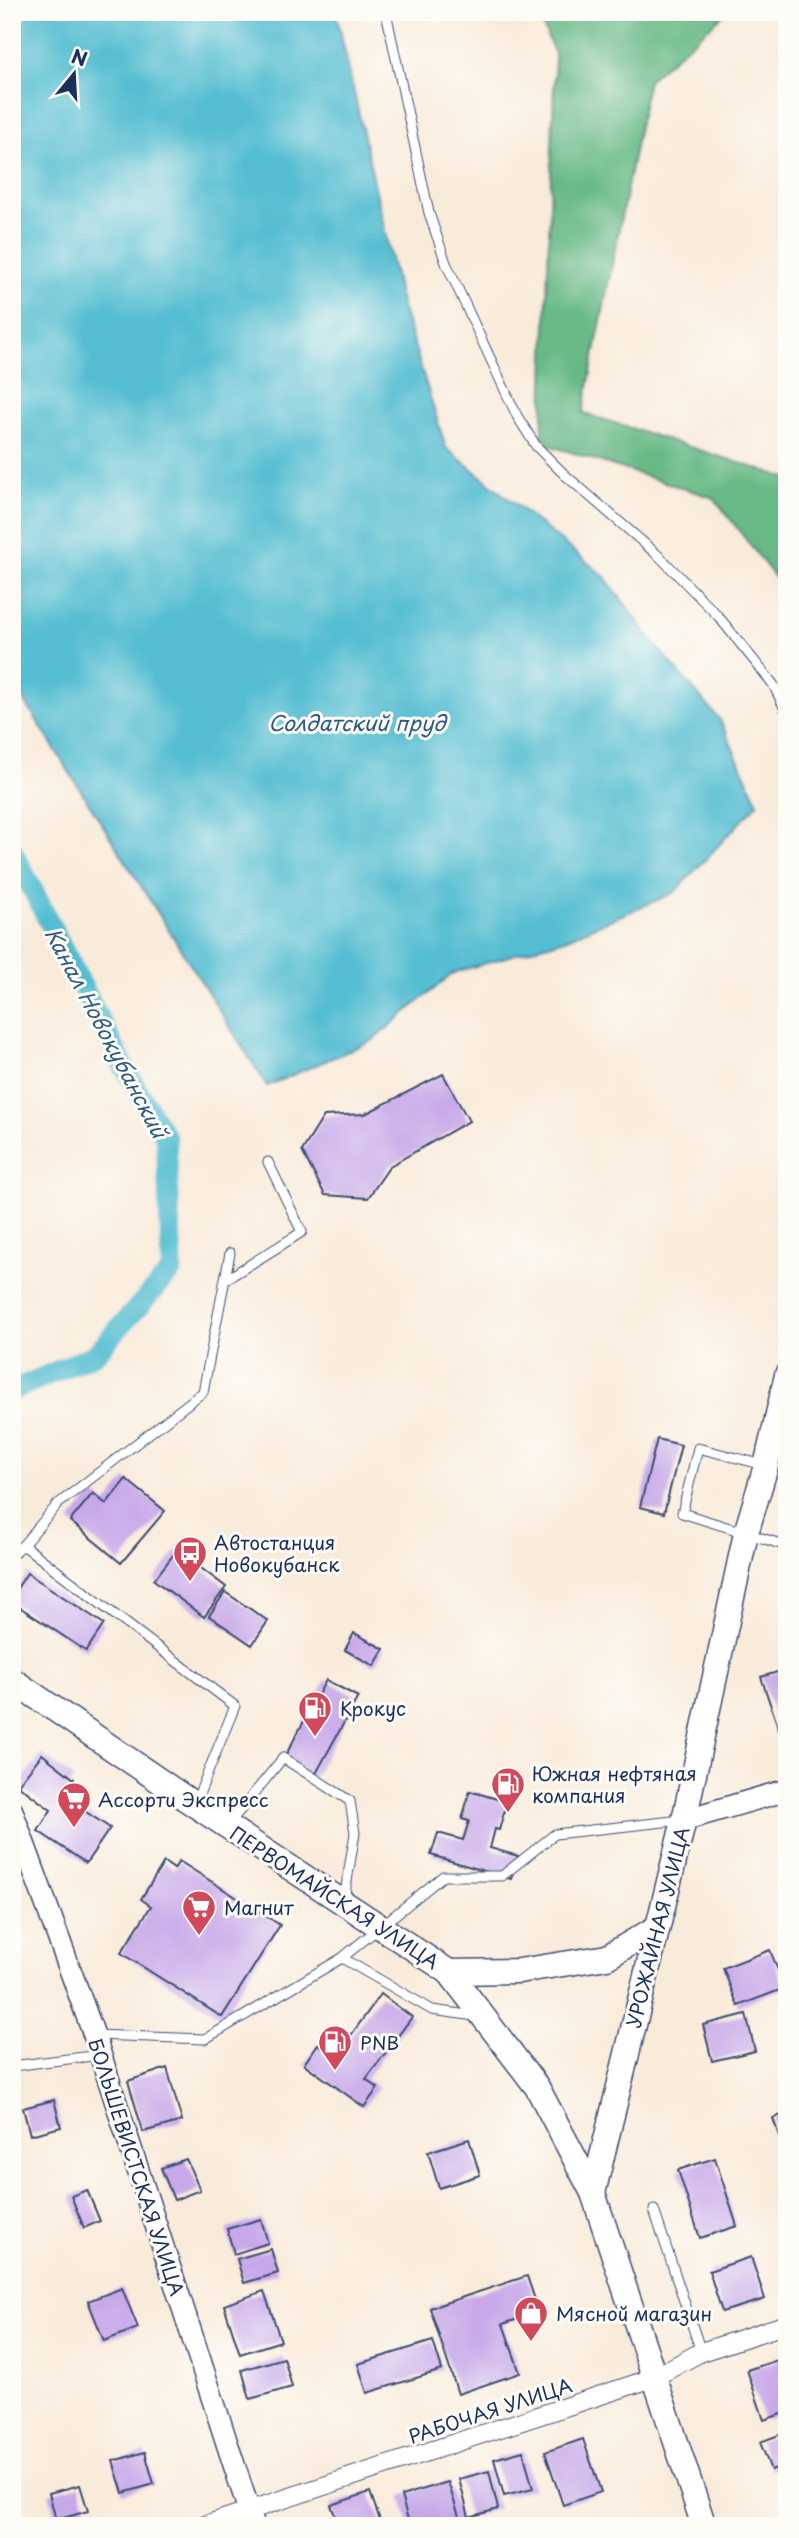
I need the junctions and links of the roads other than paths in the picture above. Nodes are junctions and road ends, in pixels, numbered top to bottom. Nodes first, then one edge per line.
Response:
1 (386, 12) edge
2 (787, 713) edge
3 (268, 1162) dead end
4 (230, 1253) dead end
5 (225, 1280) junction
6 (787, 1375) edge
7 (766, 1466) junction
8 (746, 1533) junction
9 (23, 1545) junction
10 (787, 1546) edge
11 (12, 1555) edge
12 (12, 1680) edge
13 (787, 1790) edge
14 (195, 1805) junction
15 (12, 1811) edge
16 (684, 1820) junction
17 (227, 1827) junction
18 (344, 1904) junction
19 (380, 1928) junction
20 (656, 1928) junction
21 (342, 1958) junction
22 (449, 1972) junction
23 (484, 2017) junction
24 (97, 2045) junction
25 (12, 2066) edge
26 (593, 2193) junction
27 (653, 2210) dead end
28 (787, 2325) edge
29 (701, 2352) junction
30 (653, 2378) junction
31 (252, 2518) edge
32 (202, 2526) edge
33 (704, 2526) edge

1 - 2 lane
3 - 5 lane
4 - 5 lane
5 - 9 lane
6 - 7 main road, УРОЖАЙНАЯ УЛИЦА
7 - 8 main road, УРОЖАЙНАЯ УЛИЦА
7 - 8 lane
8 - 10 lane
8 - 16 main road, УРОЖАЙНАЯ УЛИЦА
9 - 11 lane
9 - 14 lane
12 - 14 main road, ПЕРВОМАЙСКАЯ УЛИЦА
13 - 16 street
14 - 17 main road, ПЕРВОМАЙСКАЯ УЛИЦА
15 - 24 street, БОЛЬШЕВИСТСКАЯ УЛИЦА
16 - 19 lane
16 - 20 main road, УРОЖАЙНАЯ УЛИЦА
17 - 18 main road, ПЕРВОМАЙСКАЯ УЛИЦА
17 - 18 lane
18 - 19 main road, ПЕРВОМАЙСКАЯ УЛИЦА
19 - 21 lane
19 - 22 main road, ПЕРВОМАЙСКАЯ УЛИЦА
20 - 22 main road, ПЕРВОМАЙСКАЯ УЛИЦА
20 - 26 main road, УРОЖАЙНАЯ УЛИЦА
21 - 23 lane
21 - 24 lane
22 - 23 main road, ПЕРВОМАЙСКАЯ УЛИЦА
23 - 26 main road, ПЕРВОМАЙСКАЯ УЛИЦА
24 - 25 lane
24 - 31 street, БОЛЬШЕВИСТСКАЯ УЛИЦА
26 - 30 main road, ПЕРВОМАЙСКАЯ УЛИЦА
27 - 29 lane
28 - 29 street, РАБОЧАЯ УЛИЦА
29 - 30 street, РАБОЧАЯ УЛИЦА
30 - 31 street, РАБОЧАЯ УЛИЦА
30 - 33 main road, ПЕРВОМАЙСКАЯ УЛИЦА
31 - 32 street, РАБОЧАЯ УЛИЦА

